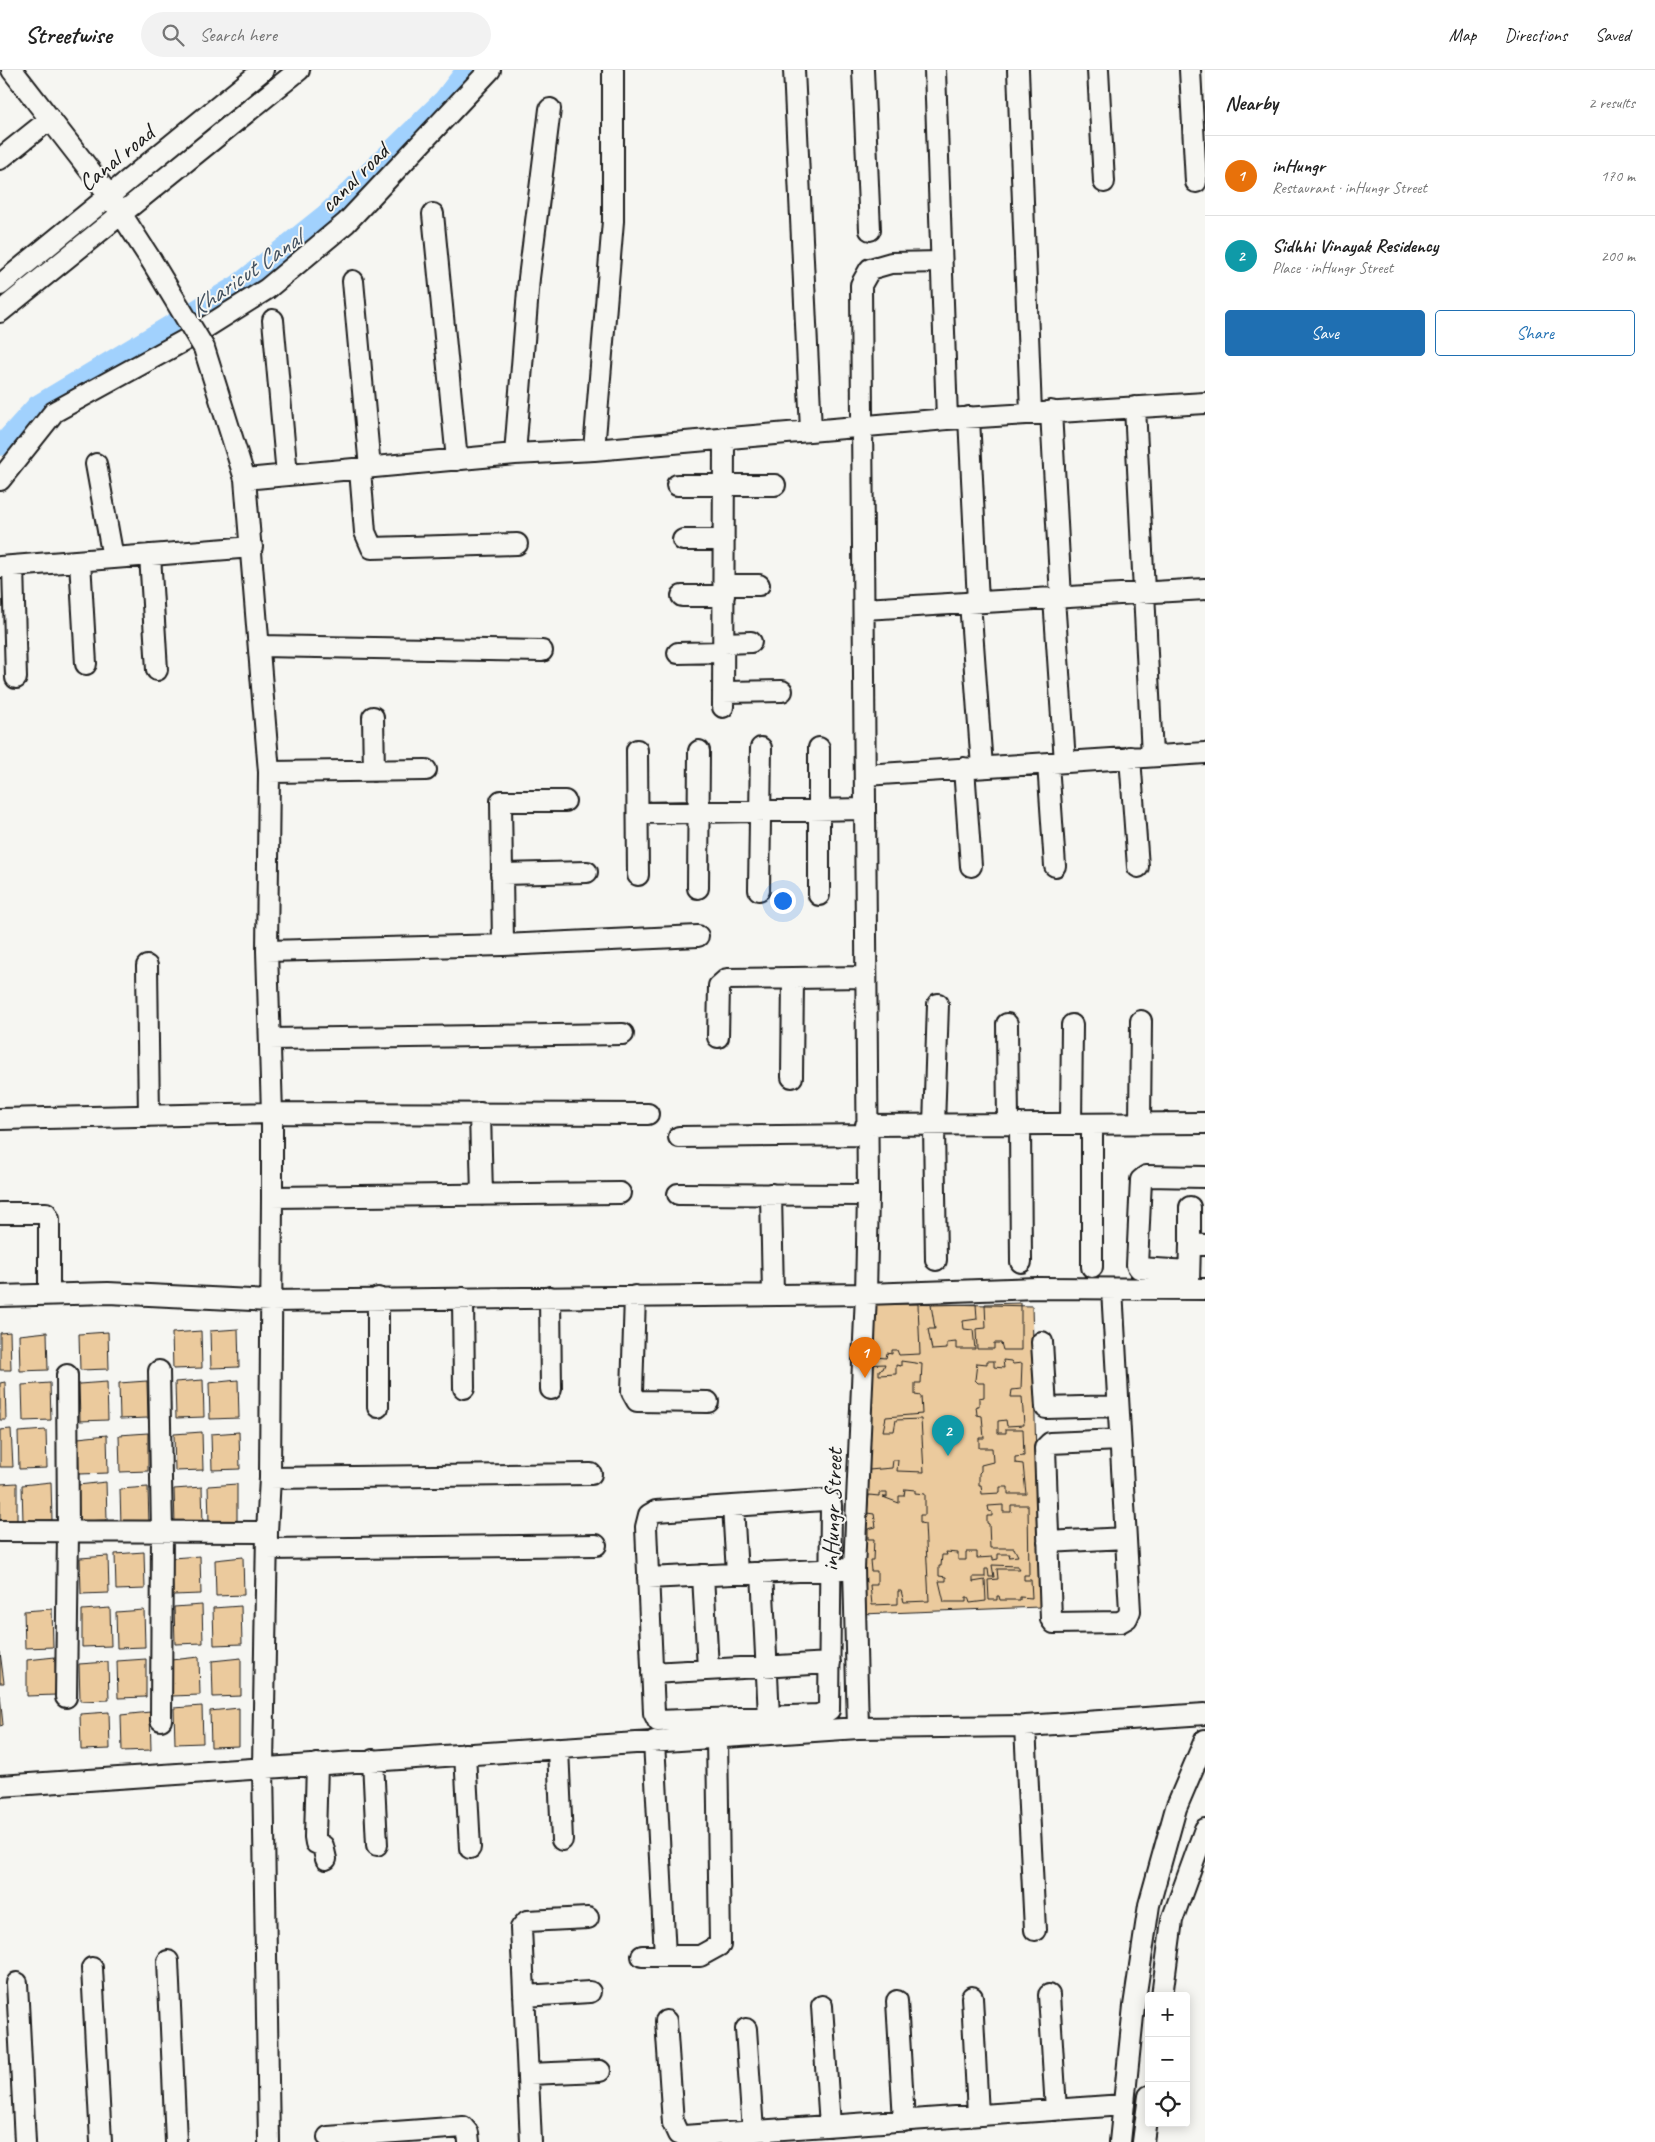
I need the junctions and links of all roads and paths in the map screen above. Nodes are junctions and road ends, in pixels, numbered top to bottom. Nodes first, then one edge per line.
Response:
1 (12, 70) edge
2 (263, 70) edge
3 (299, 70) edge
4 (490, 70) edge
5 (613, 70) edge
6 (794, 70) edge
7 (863, 70) edge
8 (935, 70) edge
9 (1018, 70) edge
10 (1098, 70) edge
11 (1190, 70) edge
12 (550, 109) dead end
13 (50, 119) junction
14 (0, 159) edge
15 (1104, 182) dead end
16 (1196, 182) dead end
17 (109, 195) junction
18 (121, 213) junction
19 (433, 214) dead end
20 (870, 230) dead end
21 (941, 262) junction
22 (353, 281) dead end
23 (0, 285) edge
24 (0, 312) edge
25 (273, 320) dead end
26 (1205, 403) edge
27 (1135, 407) junction
28 (1051, 411) junction
29 (1031, 413) junction
30 (969, 417) junction
31 (947, 419) junction
32 (862, 426) junction
33 (811, 430) junction
34 (724, 438) junction
35 (594, 450) junction
36 (515, 454) junction
37 (457, 460) junction
38 (96, 464) dead end
39 (365, 469) junction
40 (286, 475) junction
41 (245, 479) junction
42 (0, 480) edge
43 (724, 484) junction
44 (677, 485) dead end
45 (775, 485) dead end
46 (683, 540) dead end
47 (724, 540) junction
48 (517, 544) dead end
49 (252, 547) junction
50 (150, 555) junction
51 (113, 558) junction
52 (80, 561) junction
53 (6, 567) edge
54 (759, 585) dead end
55 (1205, 589) edge
56 (724, 590) junction
57 (1144, 593) junction
58 (682, 596) dead end
59 (1057, 598) junction
60 (974, 602) junction
61 (864, 609) junction
62 (751, 642) dead end
63 (260, 646) junction
64 (724, 647) junction
65 (542, 651) dead end
66 (678, 652) dead end
67 (86, 664) dead end
68 (157, 670) dead end
69 (16, 678) dead end
70 (782, 691) dead end
71 (373, 717) dead end
72 (761, 748) dead end
73 (819, 748) dead end
74 (637, 750) dead end
75 (699, 750) dead end
76 (1205, 752) edge
77 (1152, 756) junction
78 (1130, 758) junction
79 (1056, 762) junction
80 (973, 768) junction
81 (426, 770) dead end
82 (374, 771) junction
83 (269, 772) junction
84 (865, 775) junction
85 (565, 801) dead end
86 (864, 809) junction
87 (819, 810) junction
88 (760, 811) junction
89 (698, 812) junction
90 (638, 813) junction
91 (971, 866) dead end
92 (1055, 866) dead end
93 (1138, 867) dead end
94 (587, 872) dead end
95 (501, 874) junction
96 (638, 875) dead end
97 (698, 888) dead end
98 (759, 890) dead end
99 (819, 895) dead end
100 (698, 936) dead end
101 (503, 945) junction
102 (267, 950) junction
103 (147, 966) dead end
104 (866, 977) junction
105 (793, 978) junction
106 (938, 1004) dead end
107 (1141, 1021) dead end
108 (1007, 1024) dead end
109 (1072, 1025) dead end
110 (623, 1034) dead end
111 (718, 1036) dead end
112 (270, 1039) junction
113 (792, 1077) dead end
114 (272, 1113) junction
115 (480, 1113) junction
116 (648, 1114) dead end
117 (149, 1116) junction
118 (0, 1119) edge
119 (1205, 1123) edge
120 (1014, 1124) junction
121 (1071, 1124) junction
122 (1092, 1124) junction
123 (1140, 1124) junction
124 (934, 1125) junction
125 (867, 1130) junction
126 (679, 1137) dead end
127 (1205, 1177) edge
128 (620, 1193) dead end
129 (678, 1194) dead end
130 (771, 1194) junction
131 (482, 1195) junction
132 (868, 1195) junction
133 (272, 1197) junction
134 (1190, 1206) dead end
135 (0, 1213) edge
136 (1197, 1244) edge
137 (936, 1260) dead end
138 (1021, 1262) dead end
139 (1092, 1267) dead end
140 (1194, 1283) edge
141 (1112, 1289) junction
142 (49, 1294) junction
143 (866, 1294) junction
144 (773, 1295) junction
145 (0, 1296) edge
146 (635, 1296) junction
147 (550, 1297) junction
148 (378, 1298) junction
149 (463, 1298) junction
150 (270, 1301) junction
151 (1042, 1342) dead end
152 (159, 1372) dead end
153 (67, 1375) dead end
154 (464, 1388) dead end
155 (551, 1388) dead end
156 (708, 1402) dead end
157 (1118, 1406) junction
158 (378, 1407) dead end
159 (1120, 1440) junction
160 (591, 1474) dead end
161 (270, 1478) junction
162 (733, 1506) junction
163 (0, 1531) edge
164 (68, 1531) junction
165 (162, 1531) junction
166 (1126, 1538) junction
167 (267, 1540) junction
168 (1048, 1542) junction
169 (596, 1545) dead end
170 (854, 1569) junction
171 (830, 1570) junction
172 (762, 1572) junction
173 (737, 1573) junction
174 (703, 1575) junction
175 (648, 1578) junction
176 (830, 1663) junction
177 (766, 1666) junction
178 (708, 1670) junction
179 (652, 1673) junction
180 (66, 1697) dead end
181 (1205, 1714) edge
182 (769, 1717) junction
183 (161, 1720) dead end
184 (1025, 1726) junction
185 (858, 1728) junction
186 (717, 1737) junction
187 (1205, 1740) edge
188 (654, 1741) junction
189 (558, 1748) junction
190 (465, 1754) junction
191 (373, 1760) junction
192 (317, 1764) junction
193 (263, 1767) junction
194 (0, 1786) edge
195 (1205, 1829) edge
196 (562, 1840) dead end
197 (377, 1845) dead end
198 (470, 1848) dead end
199 (326, 1859) dead end
200 (588, 1918) dead end
201 (1034, 1930) dead end
202 (642, 1956) dead end
203 (666, 1956) junction
204 (168, 1961) dead end
205 (92, 1968) dead end
206 (17, 1983) dead end
207 (590, 1992) dead end
208 (1163, 1992) edge
209 (1049, 1995) dead end
210 (524, 1996) junction
211 (972, 1997) dead end
212 (897, 2001) dead end
213 (822, 2006) dead end
214 (666, 2021) dead end
215 (746, 2029) dead end
216 (600, 2070) dead end
217 (529, 2074) junction
218 (1123, 2105) junction
219 (1056, 2110) junction
220 (978, 2115) junction
221 (904, 2121) junction
222 (1145, 2122) edge
223 (830, 2126) junction
224 (753, 2132) junction
225 (797, 2135) edge
226 (328, 2137) dead end
227 (377, 2138) edge
228 (25, 2142) edge
229 (101, 2142) edge
230 (176, 2142) edge
231 (269, 2142) edge
232 (469, 2142) edge
233 (532, 2142) edge
234 (1120, 2142) edge
235 (1142, 2142) edge

1 - 13 street
2 - 17 street, Canal road
3 - 18 street
4 - 42 street, canal road
5 - 35 street
6 - 33 street
7 - 20 street
8 - 21 street
9 - 29 street
10 - 15 street
11 - 16 street
12 - 36 street
13 - 14 street
13 - 17 street
17 - 18 street
17 - 23 street, Canal road
18 - 24 street
18 - 41 street, bridge
19 - 37 street
21 - 31 street
21 - 32 street, inHungr Street
22 - 39 street
25 - 40 street
26 - 27 street
27 - 28 street
27 - 57 street
28 - 29 street
28 - 59 street
29 - 30 street
30 - 31 street
30 - 60 street
31 - 32 street
32 - 33 street
32 - 61 street, inHungr Street
33 - 34 street
34 - 35 street
34 - 43 street
35 - 36 street
36 - 37 street
37 - 39 street
38 - 51 street
39 - 40 street
39 - 48 street
40 - 41 street
41 - 49 street
43 - 44 street
43 - 45 street
43 - 47 street
46 - 47 street
47 - 56 street
49 - 50 street
49 - 63 street
50 - 51 street
50 - 68 street
51 - 52 street
52 - 53 street
52 - 67 street
53 - 69 street
54 - 56 street
55 - 57 street
56 - 58 street
56 - 64 street
57 - 59 street
57 - 77 street
59 - 60 street
59 - 79 street
60 - 61 street
60 - 80 street
61 - 84 street, inHungr Street
62 - 64 street
63 - 65 street
63 - 83 street
64 - 66 street
64 - 70 street
71 - 82 street
72 - 88 street
73 - 87 street
74 - 90 street
75 - 89 street
76 - 77 street
77 - 78 street
78 - 79 street
78 - 93 street
79 - 80 street
79 - 92 street
80 - 84 street
80 - 91 street
81 - 82 street
82 - 83 street
83 - 102 street
84 - 86 street, inHungr Street
85 - 95 street
86 - 87 street
86 - 104 street, inHungr Street
87 - 88 street
87 - 99 street
88 - 89 street
88 - 98 street
89 - 90 street
89 - 97 street
90 - 96 street
94 - 95 street
95 - 101 street
100 - 101 street
101 - 102 street
102 - 112 street
103 - 117 street
104 - 105 street
104 - 125 street, inHungr Street
105 - 111 street
105 - 113 street
106 - 124 street
107 - 123 street
108 - 120 street
109 - 121 street
110 - 112 street
112 - 114 street
114 - 115 street
114 - 117 street
114 - 133 street
115 - 116 street
115 - 131 street
117 - 118 street
119 - 123 street
120 - 121 street
120 - 124 street
120 - 138 street
121 - 122 street
122 - 123 street
122 - 139 street
124 - 125 street
124 - 137 street
125 - 126 street
125 - 132 street, inHungr Street
127 - 140 street
128 - 131 street
129 - 130 street
130 - 132 street
130 - 144 street
131 - 133 street
132 - 143 street, inHungr Street
133 - 150 street
134 - 136 street
135 - 142 street
136 - 140 street
140 - 141 street
141 - 143 street
141 - 157 street
142 - 145 street
142 - 150 street
143 - 144 street
143 - 170 street, inHungr Street
144 - 146 street
146 - 147 street
146 - 156 street
147 - 149 street
147 - 155 street
148 - 149 street
148 - 150 street
148 - 158 street
149 - 154 street
150 - 161 street
151 - 157 street
152 - 165 street
153 - 164 street
157 - 159 street
159 - 166 street
159 - 168 street
160 - 161 street
161 - 167 street
162 - 171 street
162 - 173 street
162 - 175 street
163 - 164 street
164 - 165 street
164 - 180 street
165 - 167 street
165 - 183 street
166 - 168 street
166 - 168 street
167 - 169 street
167 - 193 street
170 - 171 street
170 - 185 street, inHungr Street
171 - 172 street
171 - 176 street
172 - 173 street
172 - 177 street
173 - 174 street
174 - 175 street
174 - 178 street
175 - 179 street
176 - 177 street
176 - 182 street
177 - 178 street
177 - 182 street
178 - 179 street
179 - 182 street
181 - 184 street
184 - 185 street
184 - 201 street
185 - 186 street
186 - 188 street
186 - 203 street
187 - 218 street
188 - 189 street
188 - 203 street
189 - 190 street
189 - 196 street
190 - 191 street
190 - 198 street
191 - 192 street
191 - 197 street
192 - 193 street
192 - 199 street
193 - 194 street
193 - 231 street
195 - 208 street
200 - 210 street
202 - 203 street
204 - 230 street
205 - 229 street
206 - 228 street
207 - 210 street
209 - 219 street
210 - 217 street
211 - 220 street
212 - 221 street
213 - 223 street
214 - 224 street
215 - 224 street
216 - 217 street
217 - 233 street
218 - 219 street
218 - 234 street
219 - 220 street
220 - 221 street
221 - 223 street
222 - 235 street
223 - 225 street
224 - 225 street
226 - 227 street
227 - 232 street

